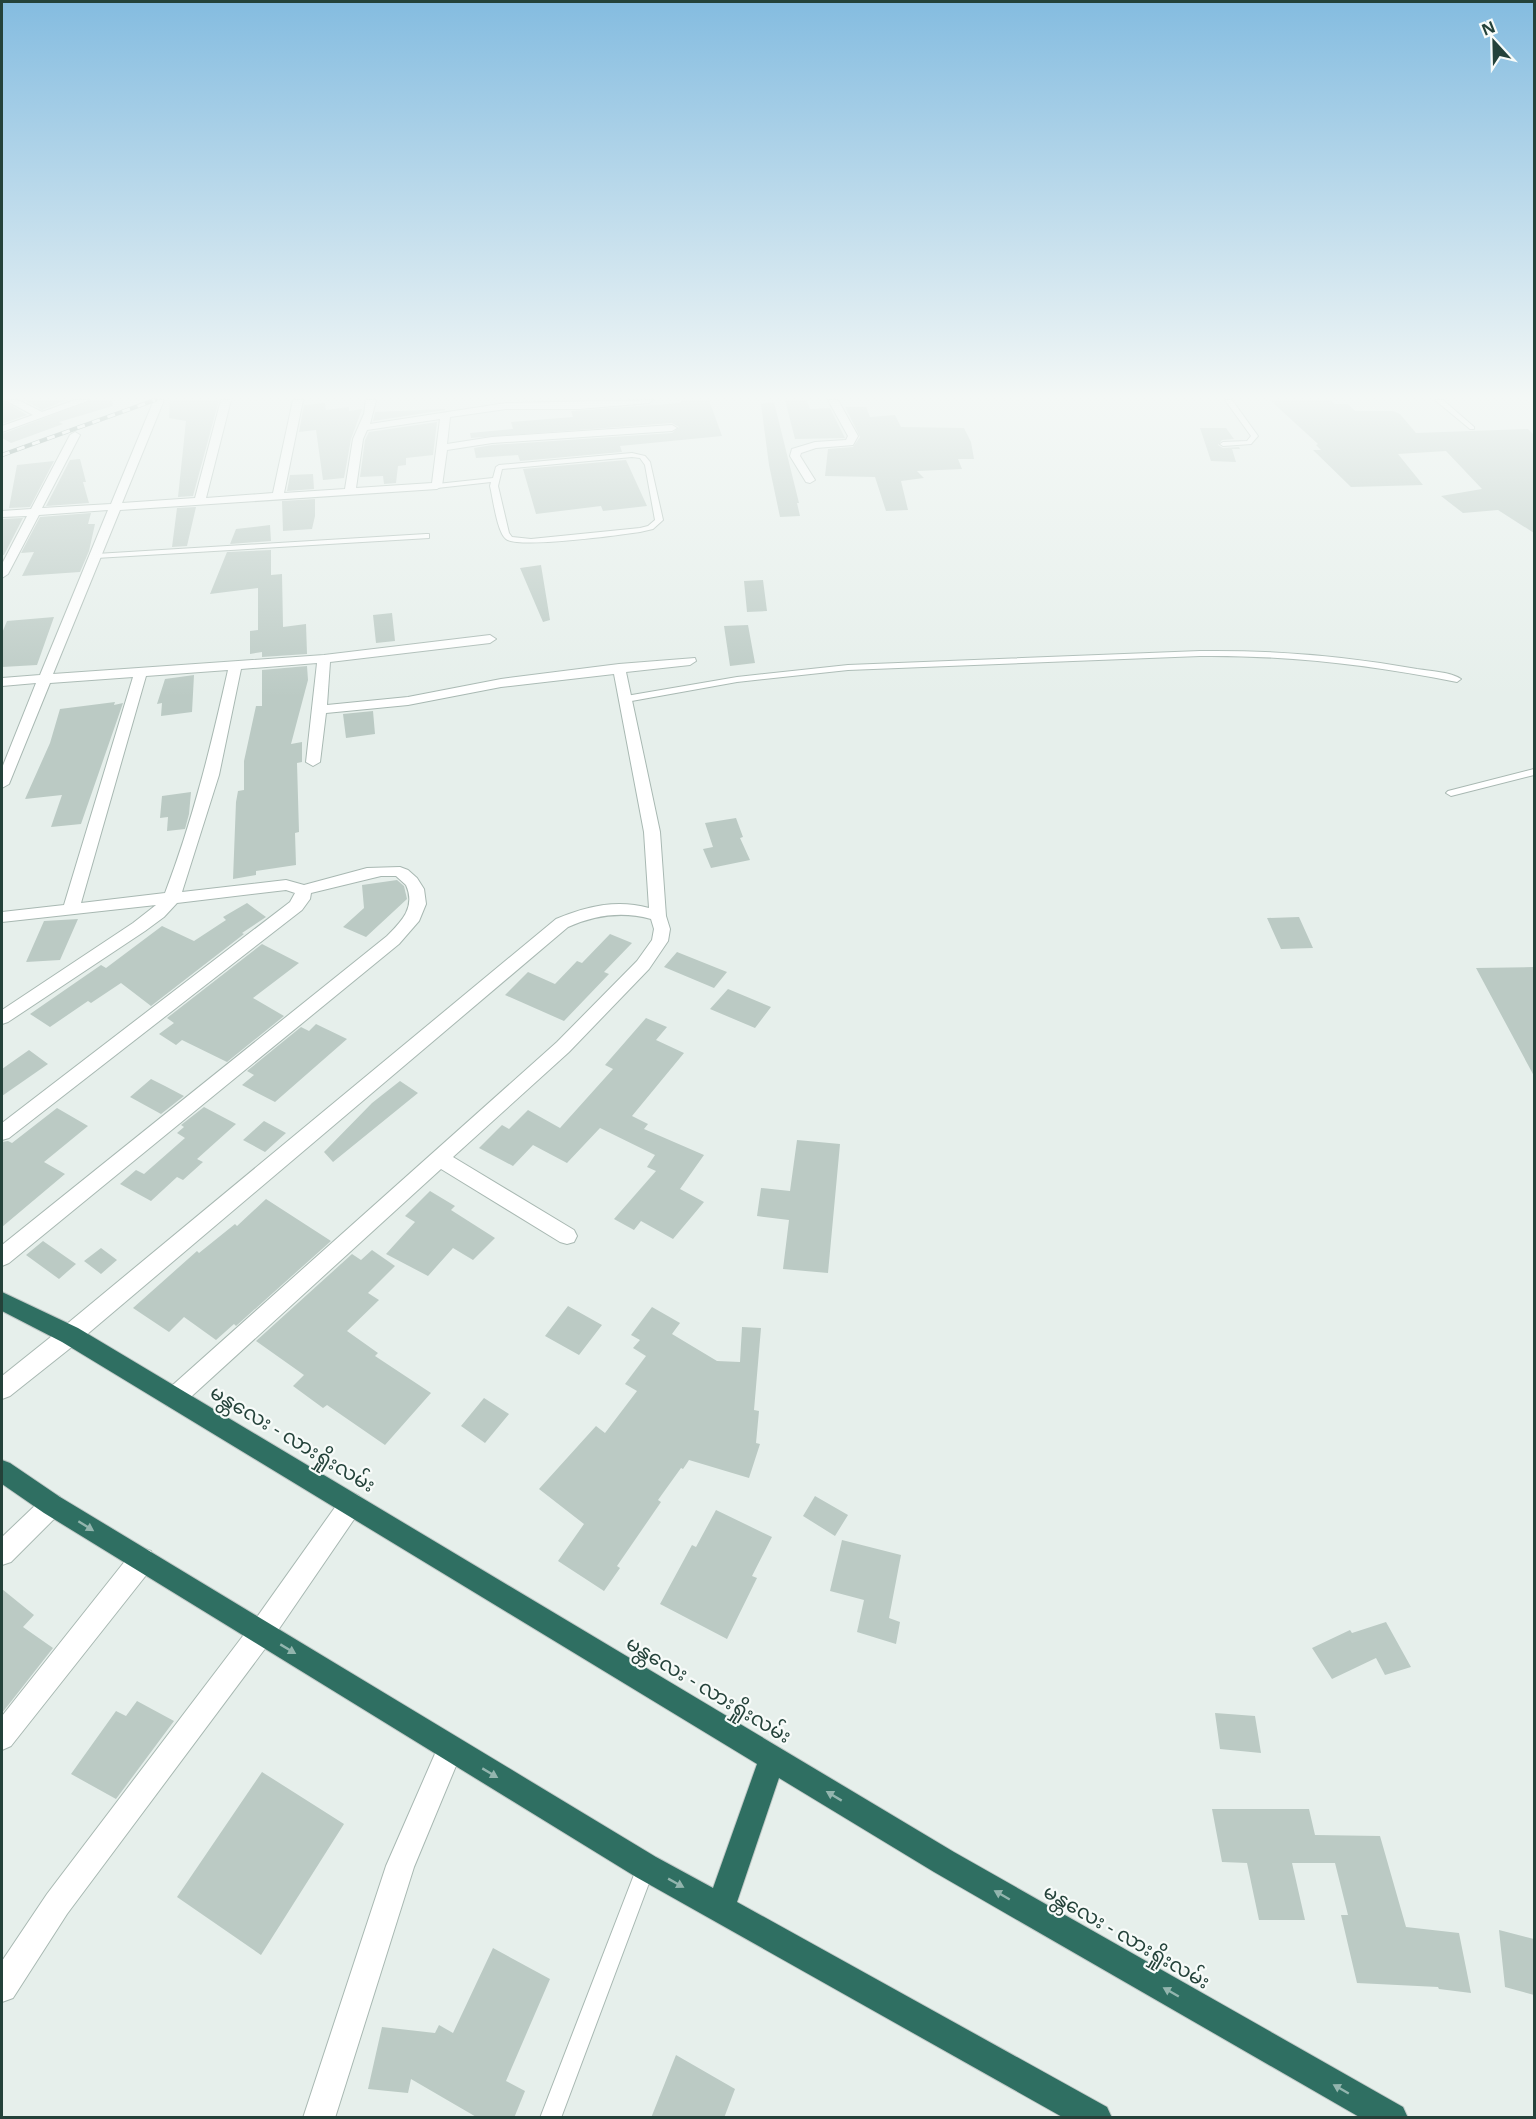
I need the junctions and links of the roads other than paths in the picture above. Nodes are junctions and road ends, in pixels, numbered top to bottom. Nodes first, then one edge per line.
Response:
1 (40, 499) edge
2 (120, 499) edge
3 (233, 499) edge
4 (498, 499) edge
5 (655, 499) edge
6 (200, 501) joint
7 (118, 505) junction
8 (33, 512) junction
9 (2, 514) edge
10 (426, 536) dead end
11 (96, 556) junction
12 (2, 574) edge
13 (490, 639) dead end
14 (324, 659) junction
15 (690, 661) dead end
16 (236, 664) junction
17 (619, 668) junction
18 (141, 671) junction
19 (44, 678) junction
20 (1457, 679) dead end
21 (2, 682) edge
22 (627, 699) junction
23 (320, 710) junction
24 (313, 762) dead end
25 (1534, 772) edge
26 (2, 784) edge
27 (1450, 793) dead end
28 (304, 890) junction
29 (171, 899) junction
30 (71, 909) junction
31 (658, 916) junction
32 (2, 917) edge
33 (2, 1018) edge
34 (2, 1133) edge
35 (440, 1159) junction
36 (567, 1236) dead end
37 (2, 1257) edge
38 (2, 1301) edge
39 (70, 1335) junction
40 (2, 1389) edge
41 (174, 1398) junction
42 (2, 1471) edge
43 (351, 1504) junction
44 (52, 1505) junction
45 (2, 1553) edge
46 (141, 1560) junction
47 (261, 1633) junction
48 (2, 1737) edge
49 (450, 1749) junction
50 (772, 1759) junction
51 (646, 1867) junction
52 (720, 1908) junction
53 (2, 1987) edge
54 (318, 2118) edge
55 (550, 2118) edge
56 (1096, 2118) edge
57 (1392, 2118) edge

1 - 8 street
2 - 7 street
3 - 6 street
4 - 5 lane
6 - 7 street
7 - 8 street
7 - 11 street
8 - 9 street
8 - 12 street
10 - 11 lane
11 - 19 street
13 - 14 street
14 - 16 street
14 - 23 street
15 - 17 street
16 - 18 street
16 - 29 street
17 - 22 street
17 - 23 street
18 - 19 street
18 - 30 street
19 - 21 street
19 - 26 street
20 - 22 lane
22 - 31 street
23 - 24 street
25 - 27 lane
28 - 29 street
28 - 34 street
28 - 37 street
29 - 30 street
29 - 33 street
30 - 32 street
31 - 35 street
31 - 39 street
35 - 36 street
35 - 41 street
38 - 39 highway, မန္တလေး - လားရှိုးလမ်း
39 - 40 street
39 - 41 highway, မန္တလေး - လားရှိုးလမ်း
41 - 43 highway, မန္တလေး - လားရှိုးလမ်း
42 - 44 highway
43 - 47 street
43 - 50 highway, မန္တလေး - လားရှိုးလမ်း
44 - 45 street
44 -> 46 highway
46 - 47 highway
46 - 48 street
47 -> 49 highway
47 - 53 street
49 -> 51 highway
49 - 54 street
50 - 52 highway
57 -> 50 highway, မန္တလေး - လားရှိုးလမ်း
51 -> 52 highway
51 - 55 lane
52 - 56 highway

